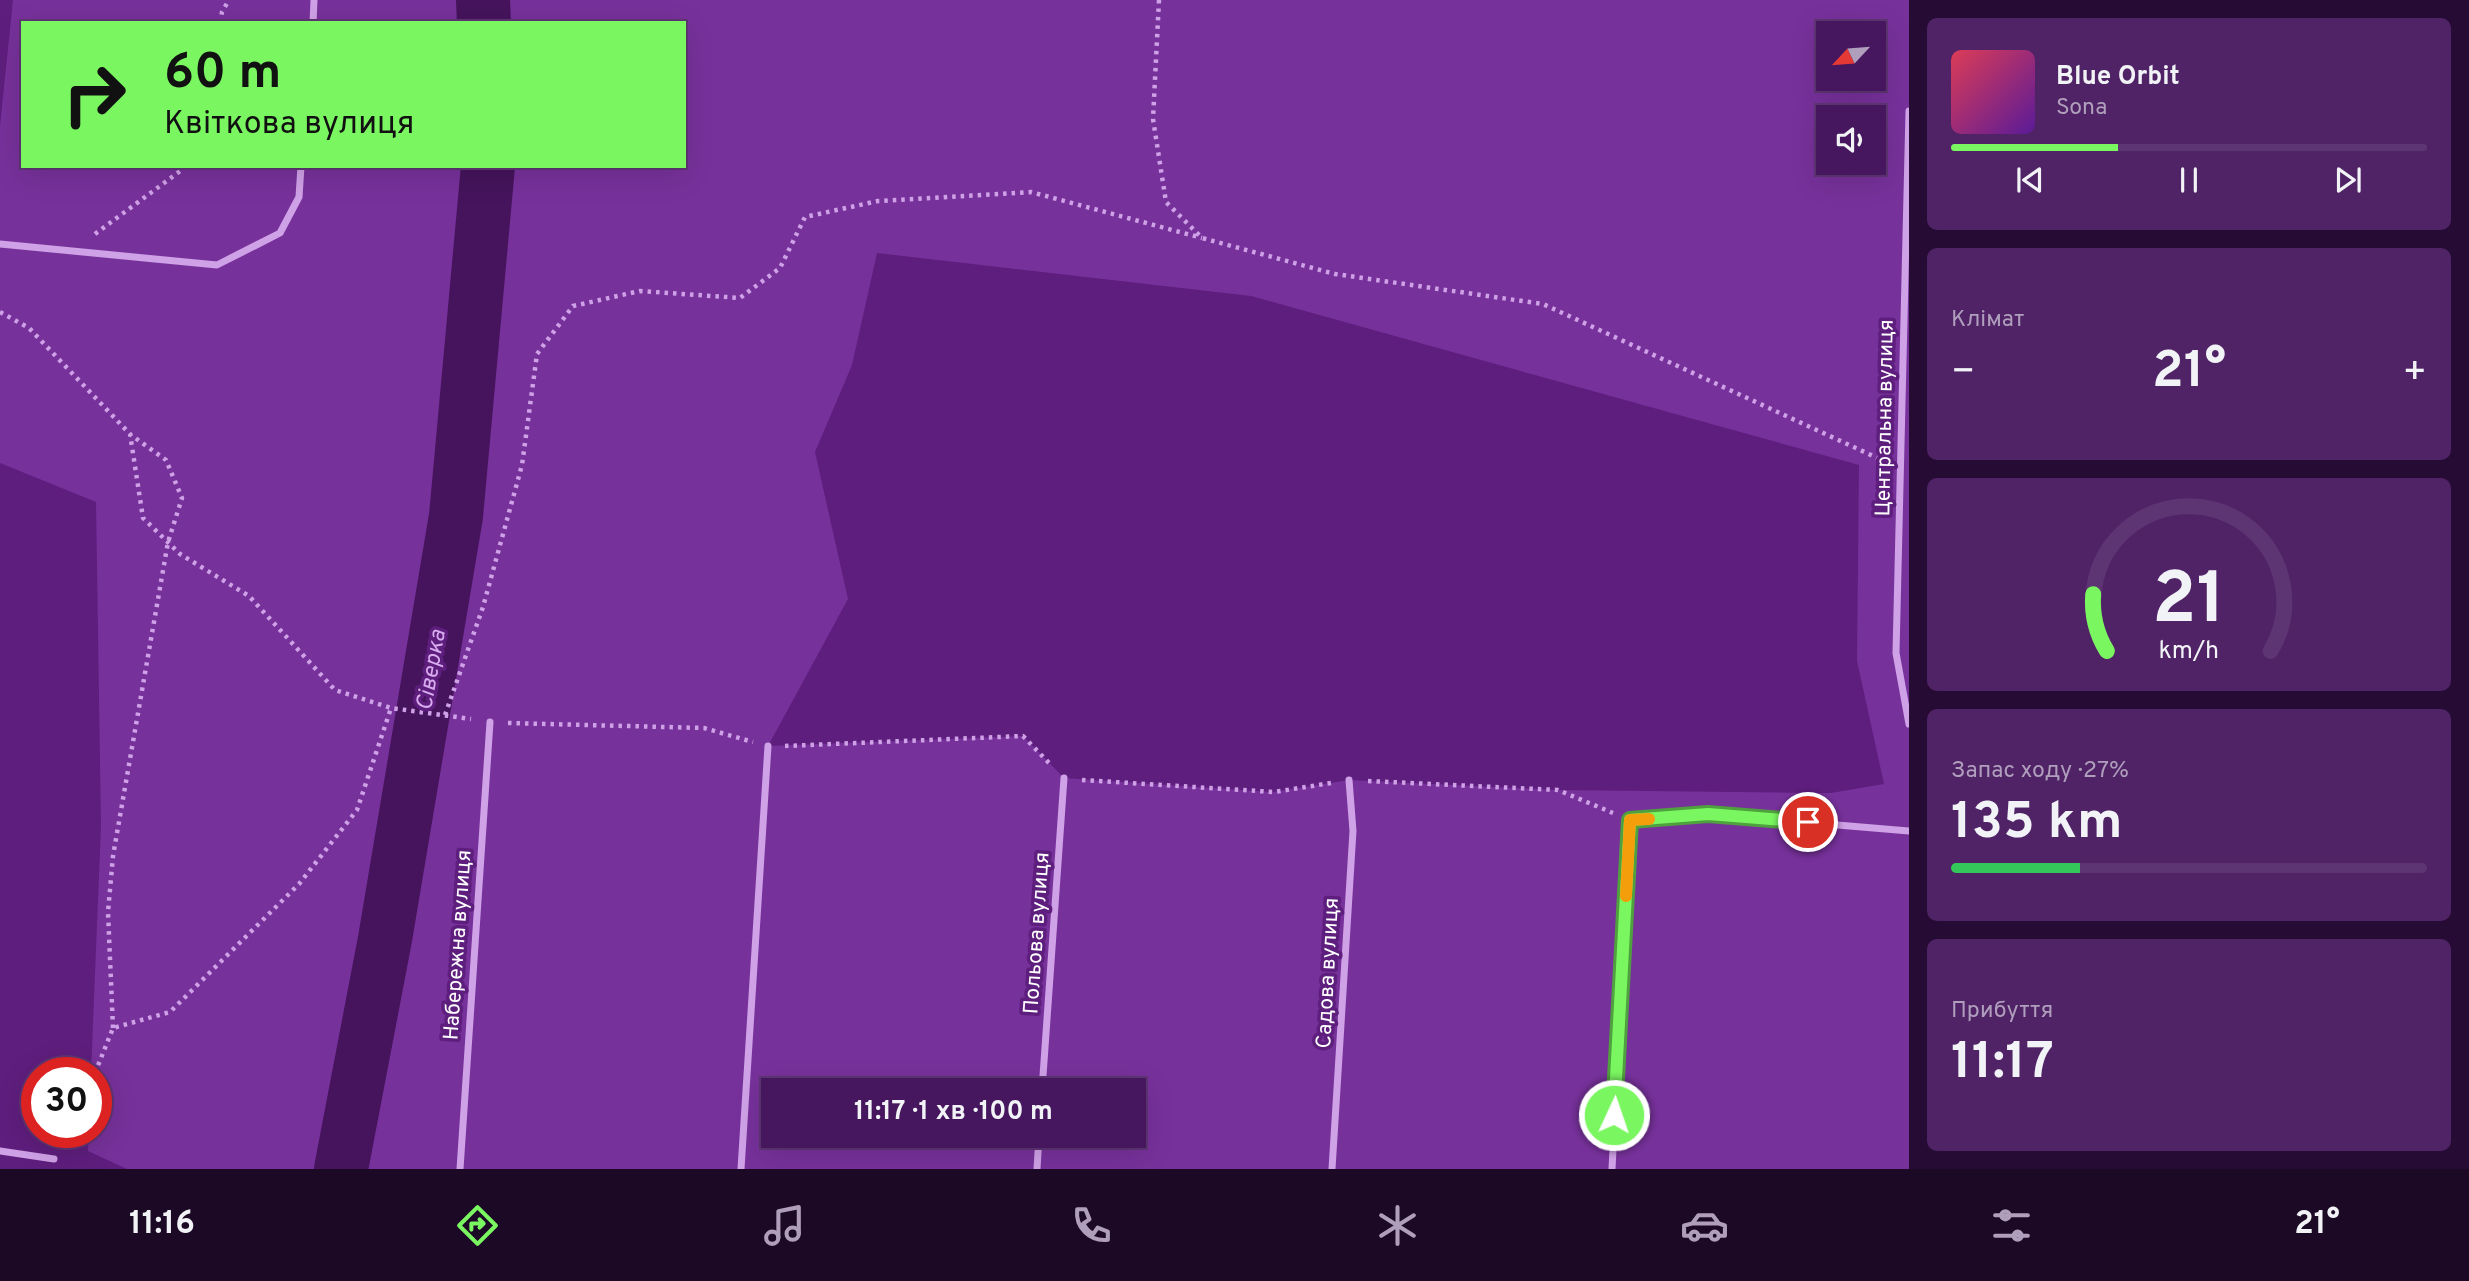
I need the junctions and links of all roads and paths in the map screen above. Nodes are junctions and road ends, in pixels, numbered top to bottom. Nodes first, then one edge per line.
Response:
1 (229, 0) edge
2 (314, 0) edge
3 (1159, 0) edge
4 (220, 21) edge
5 (313, 21) edge
6 (1909, 111) edge
7 (184, 168) edge
8 (301, 168) edge
9 (1202, 238) junction
10 (0, 244) edge
11 (72, 251) junction
12 (0, 312) edge
13 (130, 434) junction
14 (1901, 469) junction
15 (168, 542) junction
16 (391, 708) junction
17 (445, 715) junction
18 (490, 722) joint
19 (1909, 724) edge
20 (768, 746) dead end
21 (1064, 778) dead end
22 (1349, 780) dead end
23 (1909, 831) edge
24 (113, 1028) junction
25 (101, 1057) edge
26 (1043, 1078) edge
27 (1038, 1148) edge
28 (0, 1151) edge
29 (54, 1158) dead end
30 (460, 1169) edge
31 (741, 1169) edge
32 (1037, 1169) edge
33 (1332, 1169) edge
34 (1612, 1169) edge

1 - 4 path
2 - 5 street
3 - 9 path
6 - 14 street, Центральна вулиця
7 - 11 path
8 - 11 street
9 - 14 path
9 - 17 path
10 - 11 street
12 - 13 path
13 - 15 path
13 - 15 path
14 - 19 street, Центральна вулиця
15 - 16 path
15 - 24 path
16 - 17 path
16 - 24 path
17 - 18 path
18 - 30 street, Набережна вулиця
20 - 31 street
21 - 26 street, Польова вулиця
22 - 33 street, Садова вулиця
23 - 34 street
24 - 25 path
27 - 32 street
28 - 29 street

